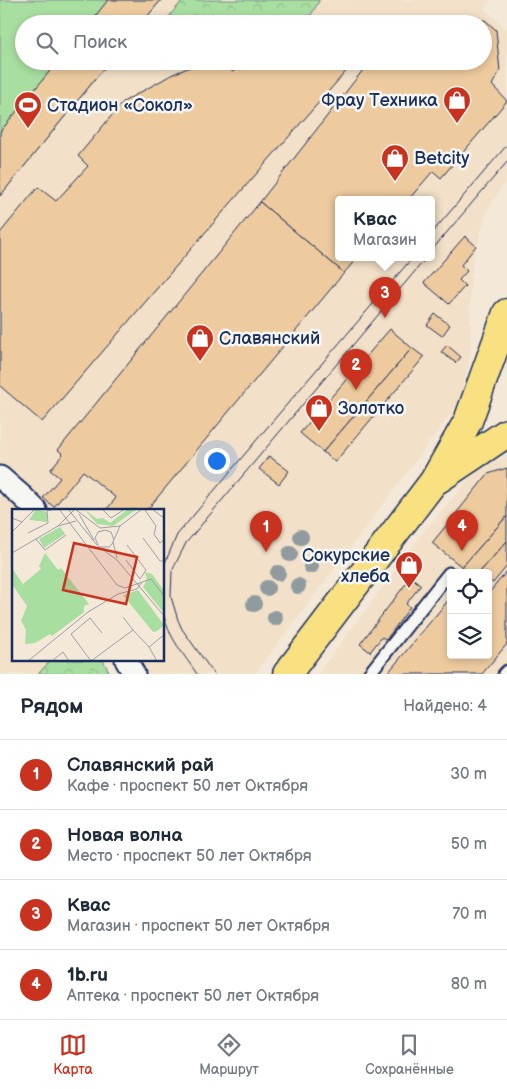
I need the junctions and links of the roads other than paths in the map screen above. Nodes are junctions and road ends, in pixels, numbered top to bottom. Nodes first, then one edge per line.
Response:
1 (507, 313) edge
2 (507, 433) edge
3 (0, 477) edge
4 (434, 481) junction
5 (35, 509) edge
6 (447, 575) edge
7 (127, 662) edge
8 (507, 671) edge
9 (134, 674) edge
10 (287, 674) edge
11 (368, 674) edge
12 (504, 674) edge

1 - 4 main road
2 - 4 main road
3 - 5 street
4 - 10 main road
6 - 11 lane
7 - 9 street
8 - 12 lane

